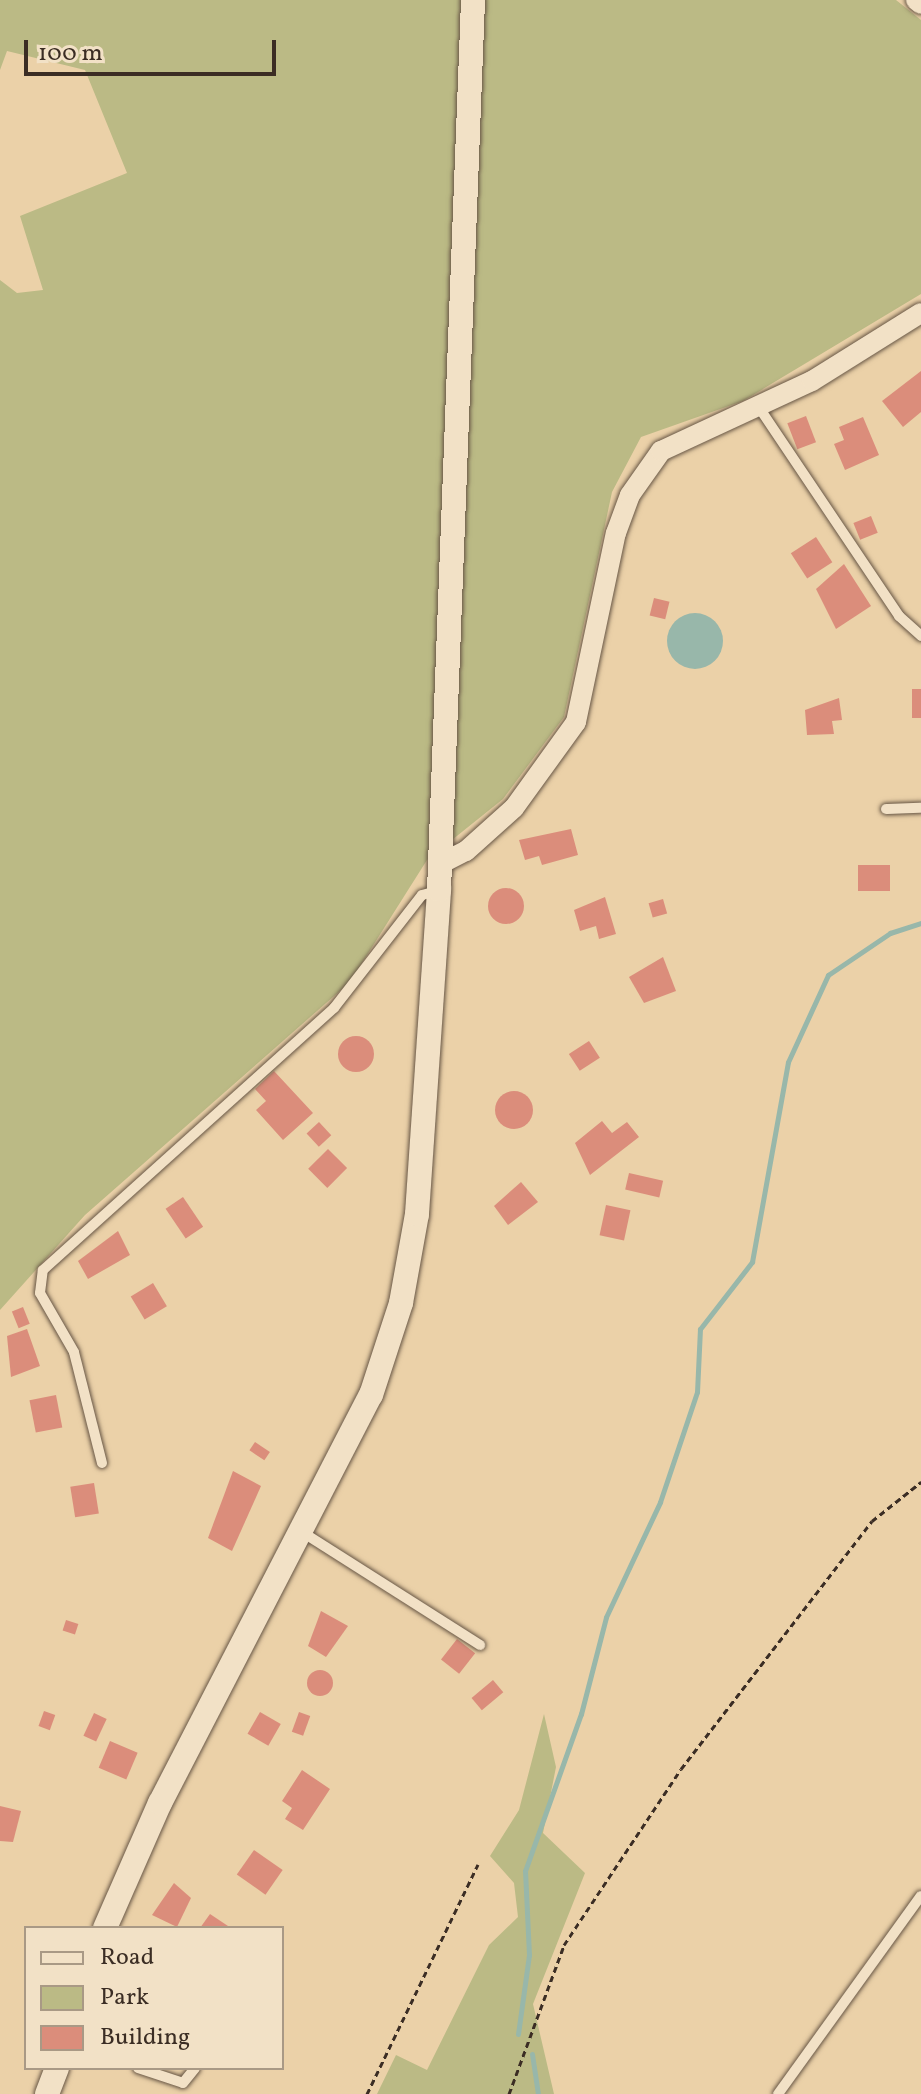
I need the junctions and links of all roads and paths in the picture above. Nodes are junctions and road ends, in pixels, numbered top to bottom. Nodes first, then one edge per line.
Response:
1 (473, 0) edge
2 (916, 0) edge
3 (921, 4) edge
4 (921, 313) edge
5 (758, 406) junction
6 (921, 636) edge
7 (921, 808) edge
8 (886, 809) dead end
9 (440, 864) junction
10 (439, 890) junction
11 (102, 1463) dead end
12 (921, 1482) edge
13 (302, 1532) junction
14 (480, 1645) dead end
15 (478, 1864) dead end
16 (921, 1896) edge
17 (106, 1926) edge
18 (56, 2070) edge
19 (142, 2070) edge
20 (194, 2070) edge
21 (181, 2088) edge
22 (47, 2094) edge
23 (367, 2094) edge
24 (509, 2094) edge
25 (778, 2094) edge

1 - 9 street
2 - 3 street
4 - 5 street
5 - 6 lane
5 - 9 street
7 - 8 lane
9 - 10 street
10 - 11 lane
10 - 13 street
12 - 24 path
13 - 14 lane
13 - 17 street
15 - 23 path
16 - 25 lane
18 - 22 street
19 - 21 lane
20 - 21 lane

